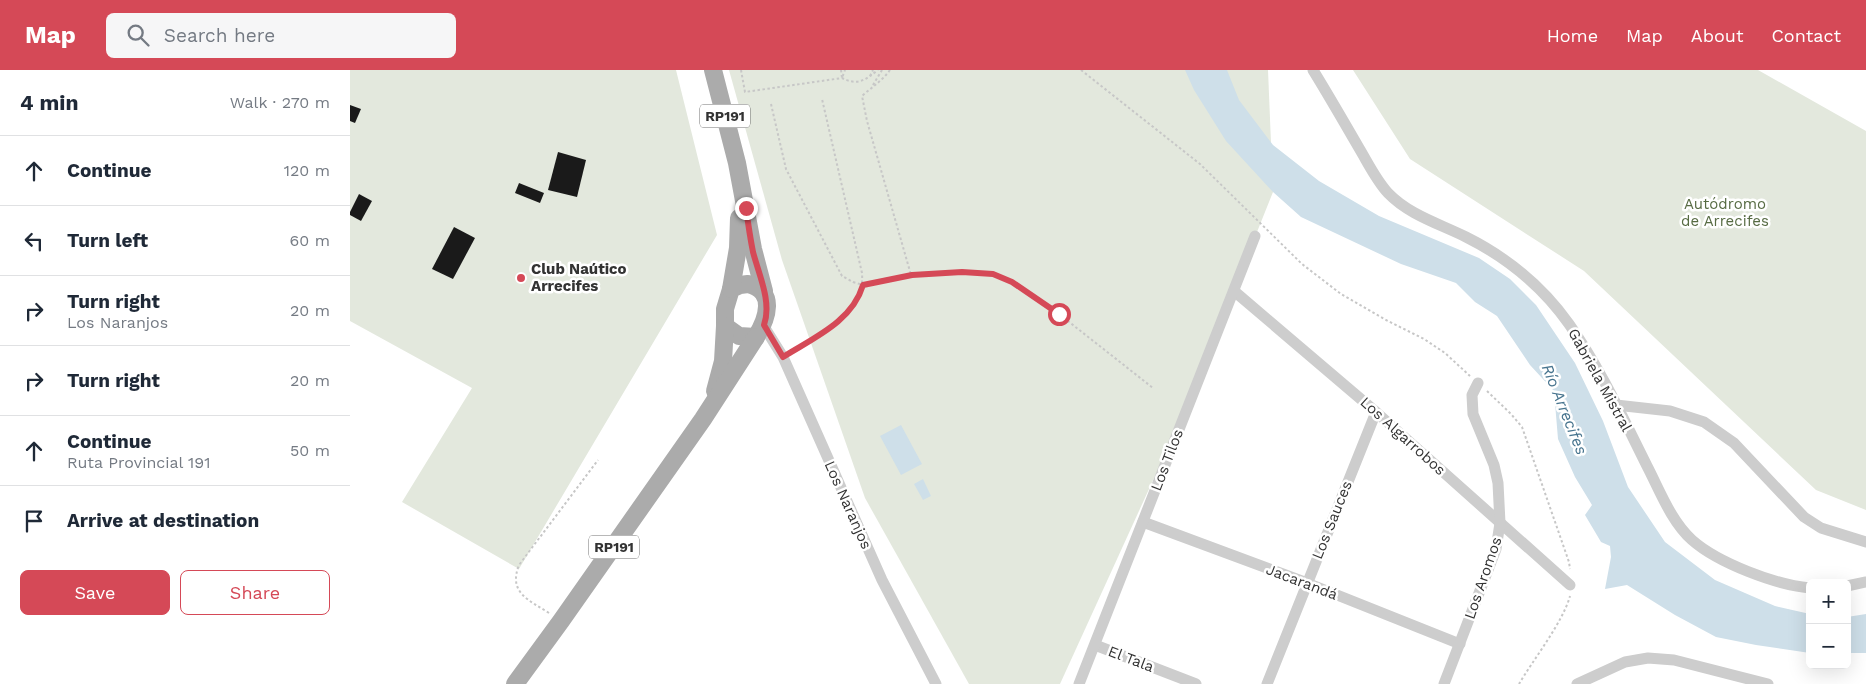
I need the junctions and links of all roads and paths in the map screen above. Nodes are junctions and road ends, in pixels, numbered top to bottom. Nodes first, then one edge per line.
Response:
1 (713, 70) edge
2 (741, 70) edge
3 (841, 70) edge
4 (845, 70) edge
5 (873, 70) edge
6 (880, 70) edge
7 (890, 70) edge
8 (1081, 70) edge
9 (1313, 70) edge
10 (870, 76) junction
11 (842, 78) junction
12 (873, 86) junction
13 (822, 99) dead end
14 (771, 104) dead end
15 (737, 163) junction
16 (1255, 236) dead end
17 (912, 275) junction
18 (863, 285) junction
19 (731, 289) junction
20 (764, 291) junction
21 (1234, 291) junction
22 (726, 326) junction
23 (760, 331) junction
24 (783, 357) junction
25 (1478, 383) junction
26 (1153, 388) dead end
27 (1616, 405) junction
28 (710, 408) junction
29 (1376, 412) junction
30 (598, 460) dead end
31 (1143, 522) junction
32 (1500, 523) junction
33 (1866, 542) edge
34 (1866, 582) edge
35 (1307, 583) junction
36 (1570, 584) junction
37 (1851, 585) edge
38 (1806, 588) edge
39 (561, 621) junction
40 (1460, 644) junction
41 (1094, 645) junction
42 (515, 684) edge
43 (936, 684) edge
44 (1079, 684) edge
45 (1196, 684) edge
46 (1268, 684) edge
47 (1444, 684) edge
48 (1518, 684) edge
49 (1577, 684) edge
50 (1768, 684) edge

1 - 15 main road, RP191
2 - 11 path
3 - 11 path
4 - 11 path
5 - 10 path
6 - 10 path
6 - 12 path
7 - 12 path
8 - 25 path
9 - 27 street, Gabriela Mistral
10 - 11 path
12 - 17 path
13 - 18 path
14 - 18 path
15 - 19 main road, RP191
15 - 20 main road, RP191
16 - 21 street, Los Tilos
17 - 18 path
17 - 26 path
18 - 24 path
19 - 20 main road
19 - 22 main road, RP191
20 - 23 main road, RP191
21 - 29 street, Los Algarrobos
21 - 31 street, Los Tilos
22 - 23 main road
22 - 28 main road, RP191
23 - 24 street, Los Naranjos
23 - 28 main road, RP191
24 - 43 street, Los Naranjos
25 - 32 street, Los Aromos
25 - 36 path
27 - 33 street
27 - 38 street, Gabriela Mistral
28 - 39 main road, RP191
29 - 32 street, Los Algarrobos
29 - 35 street, Los Sauces
30 - 39 path
31 - 35 street, Jacarandá
31 - 41 street, Los Tilos
32 - 36 street, Los Algarrobos
32 - 40 street, Los Aromos
34 - 37 street
35 - 40 street, Jacarandá
35 - 46 street, Los Sauces
36 - 48 path
39 - 42 main road, RP191
40 - 47 street, Los Aromos
41 - 44 street, Los Tilos
41 - 45 street, El Tala
49 - 50 street

